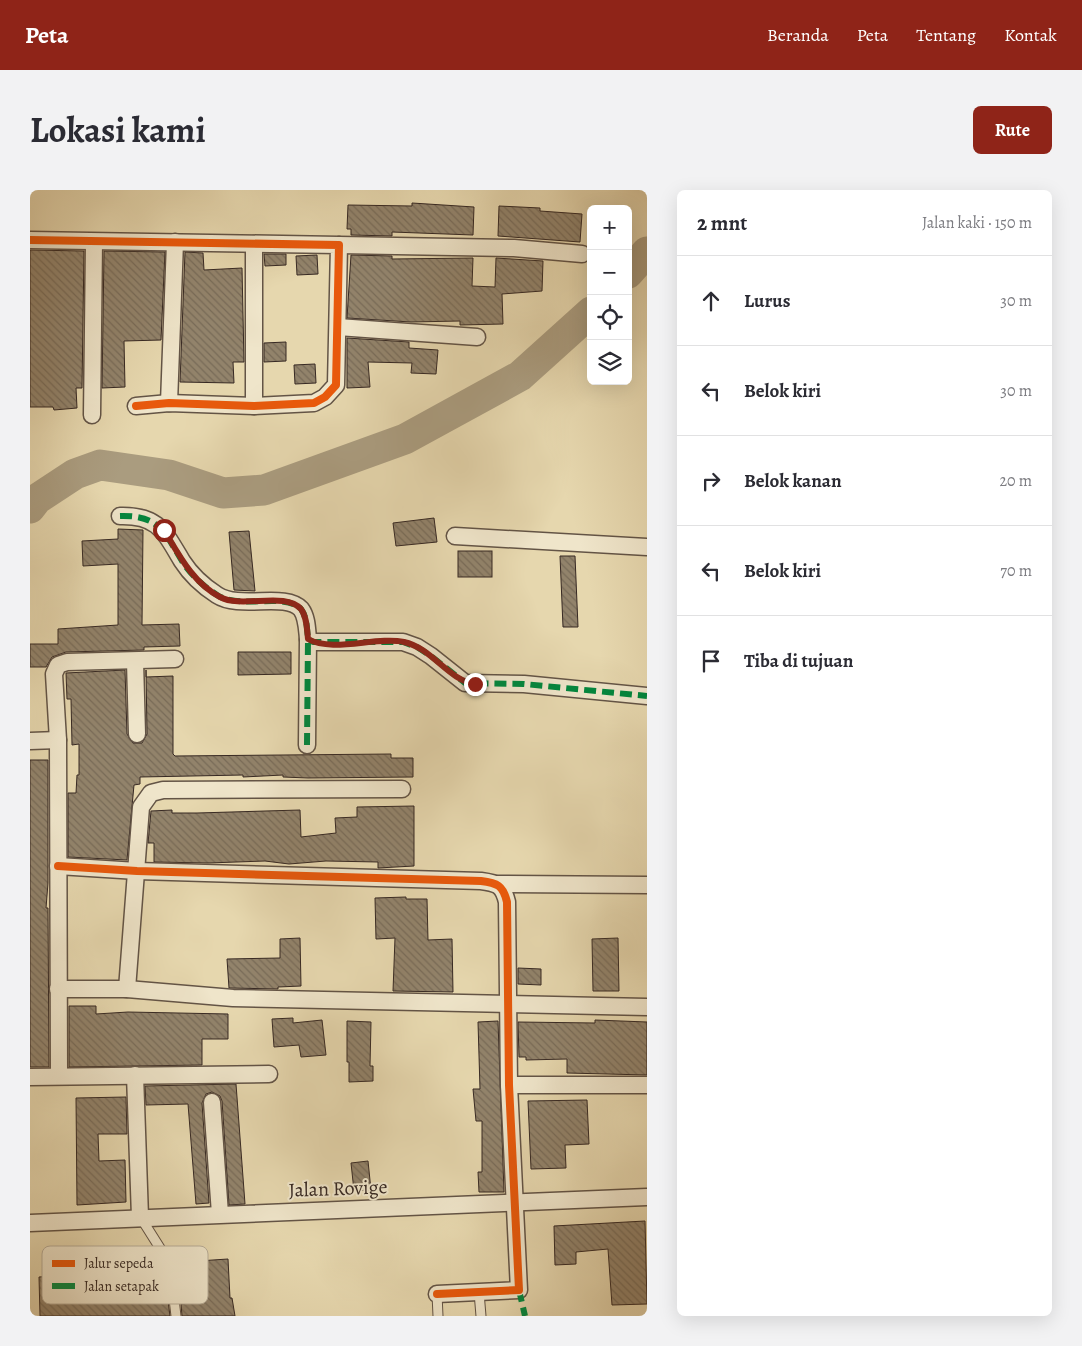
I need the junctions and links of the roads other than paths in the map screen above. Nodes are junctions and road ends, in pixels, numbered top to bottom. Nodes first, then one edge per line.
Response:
1 (30, 240) edge
2 (94, 242) junction
3 (175, 242) junction
4 (254, 244) junction
5 (339, 245) junction
6 (582, 254) dead end
7 (338, 327) junction
8 (477, 338) dead end
9 (169, 403) junction
10 (136, 406) dead end
11 (254, 406) junction
12 (92, 414) dead end
13 (120, 516) dead end
14 (455, 536) dead end
15 (647, 547) edge
16 (308, 639) junction
17 (175, 660) dead end
18 (135, 661) junction
19 (647, 696) edge
20 (137, 734) dead end
21 (58, 740) junction
22 (30, 741) edge
23 (307, 745) dead end
24 (402, 789) dead end
25 (58, 866) junction
26 (137, 871) junction
27 (497, 884) junction
28 (647, 885) edge
29 (58, 989) junction
30 (127, 989) junction
31 (508, 1004) junction
32 (647, 1007) edge
33 (268, 1074) dead end
34 (58, 1075) junction
35 (135, 1075) junction
36 (30, 1077) edge
37 (509, 1085) junction
38 (647, 1085) edge
39 (212, 1102) dead end
40 (647, 1197) edge
41 (513, 1203) junction
42 (220, 1214) junction
43 (140, 1217) junction
44 (30, 1223) edge
45 (159, 1246) edge
46 (479, 1292) junction
47 (437, 1294) joint
48 (438, 1316) edge
49 (481, 1316) edge

1 - 2 street
2 - 3 street
2 - 12 street
3 - 4 street
3 - 9 street
4 - 5 street
4 - 11 street
5 - 6 street
5 - 7 street
7 - 8 street
7 - 11 street
9 - 10 street
9 - 11 street
13 - 16 street
14 - 15 street
16 - 19 street
16 - 23 street
17 - 18 street
18 - 20 street
18 - 21 street
21 - 22 street
21 - 25 street
24 - 26 street
25 - 26 street
25 - 29 street
26 - 27 street
26 - 30 street
27 - 28 street
27 - 31 street
29 - 30 street
29 - 34 street
30 - 31 street
31 - 32 street
31 - 37 street
33 - 35 street
34 - 35 street
34 - 36 street
35 - 43 street
37 - 38 street
37 - 41 street
39 - 42 street
40 - 41 street, Jalan Rovige
41 - 42 street, Jalan Rovige
41 - 46 street
42 - 43 street, Jalan Rovige
43 - 44 street, Jalan Rovige
43 - 45 lane
46 - 47 street
46 - 49 lane
47 - 48 lane

